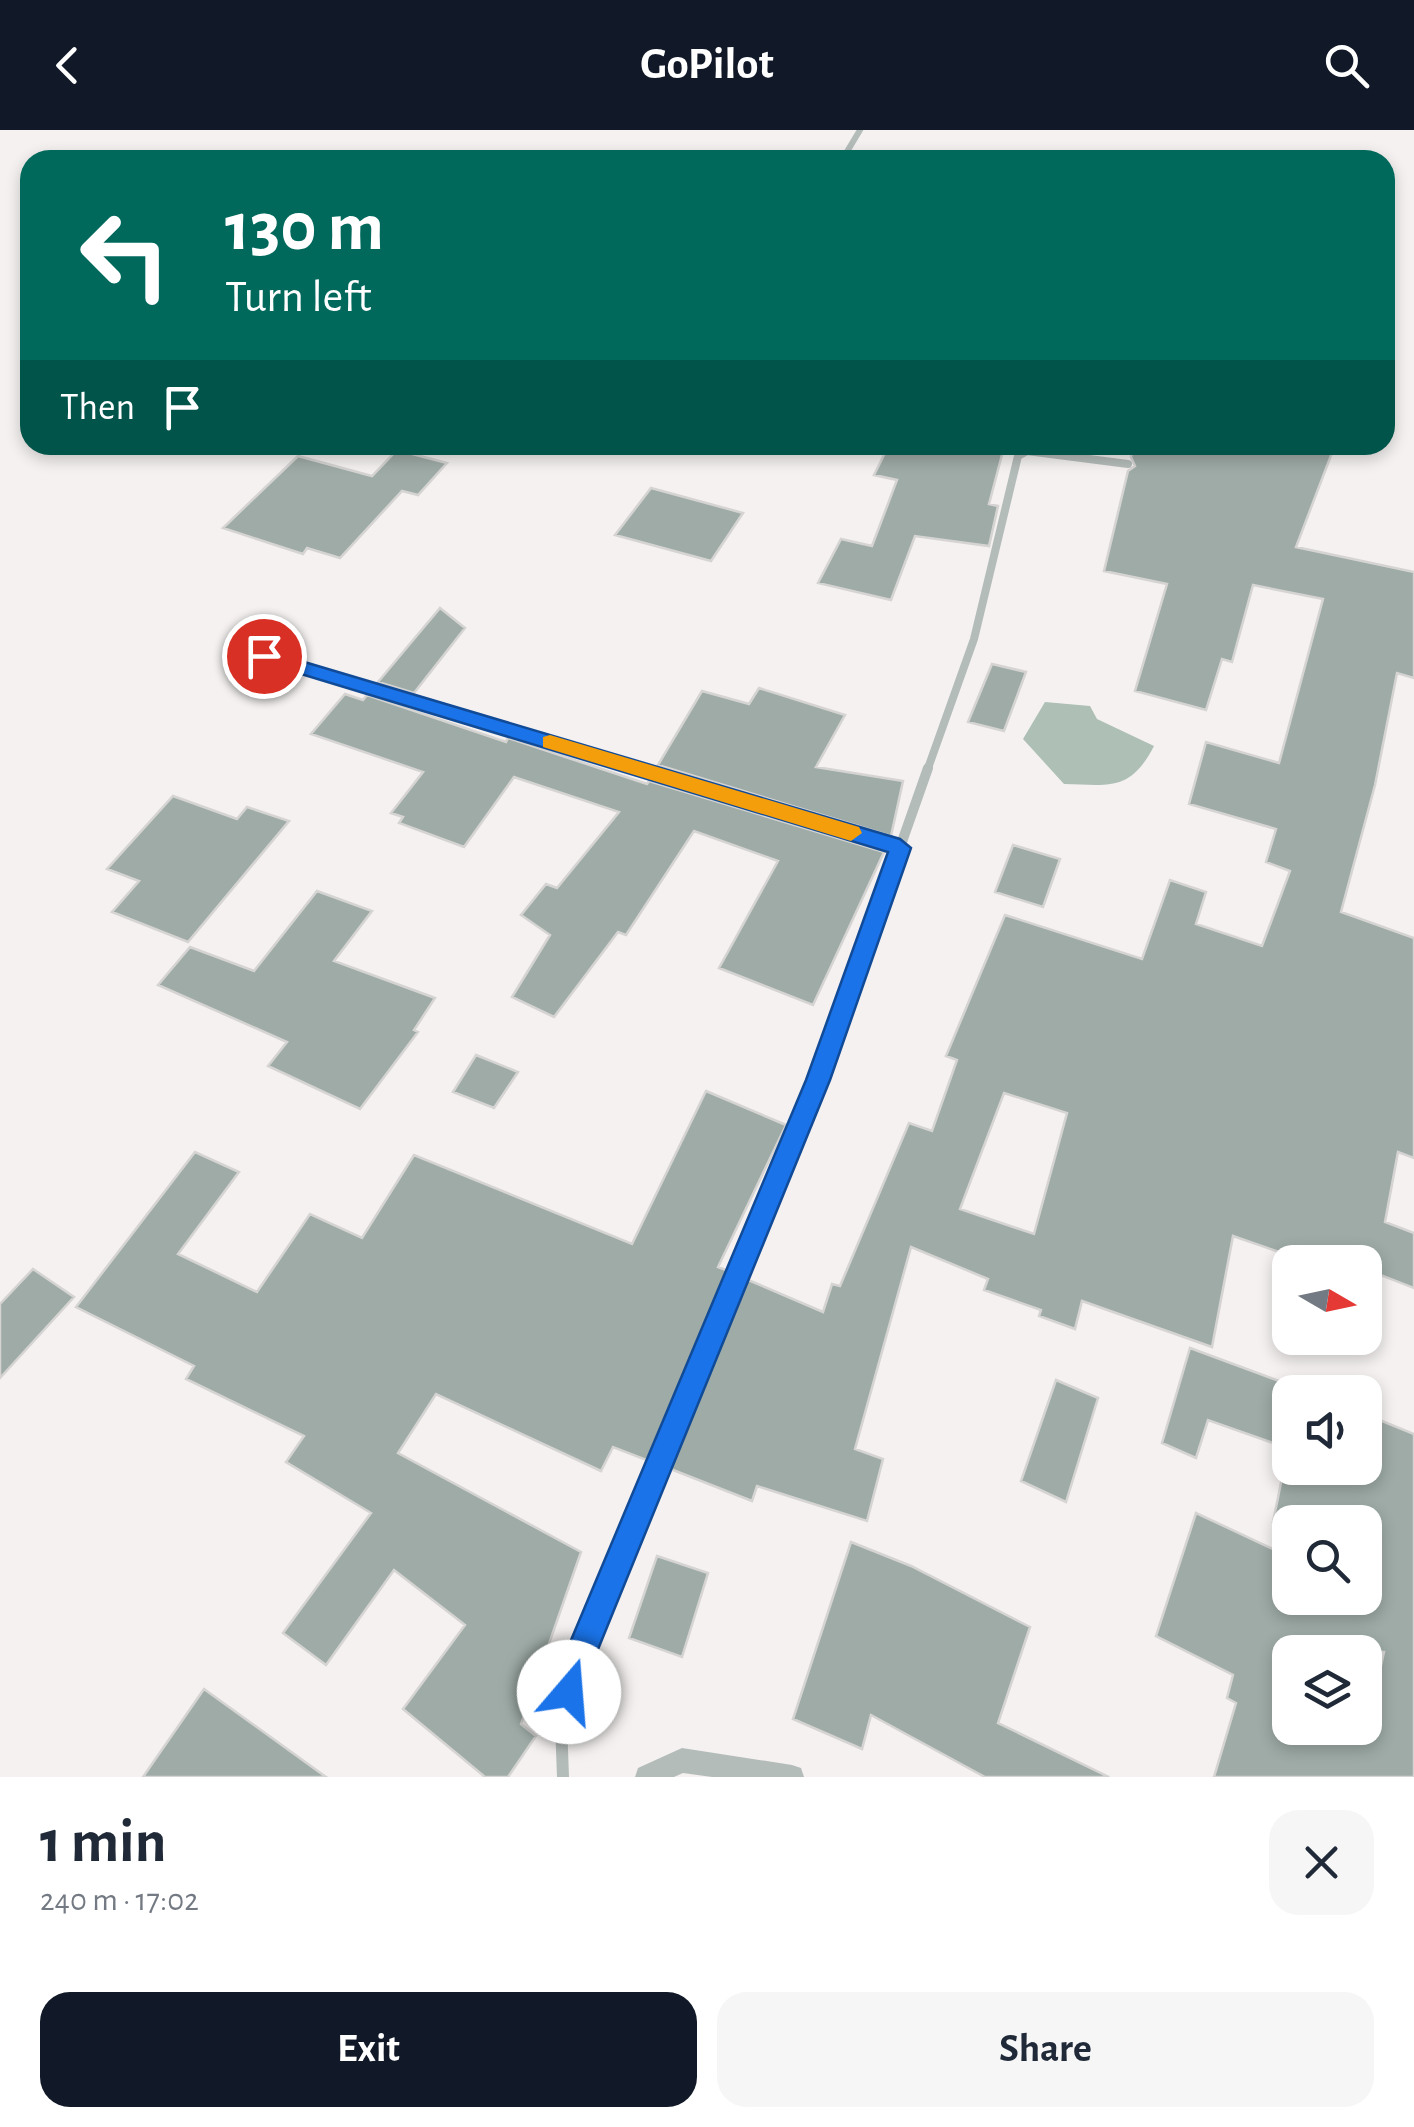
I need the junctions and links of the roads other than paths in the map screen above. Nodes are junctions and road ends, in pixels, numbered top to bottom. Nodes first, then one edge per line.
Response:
1 (1020, 455) edge
2 (1058, 455) edge
3 (1128, 464) dead end
4 (264, 656) dead end
5 (900, 848) junction
6 (563, 1777) edge
7 (646, 1777) edge
8 (792, 1777) edge

1 - 5 street
2 - 3 street
4 - 5 street
5 - 6 street
7 - 8 street

